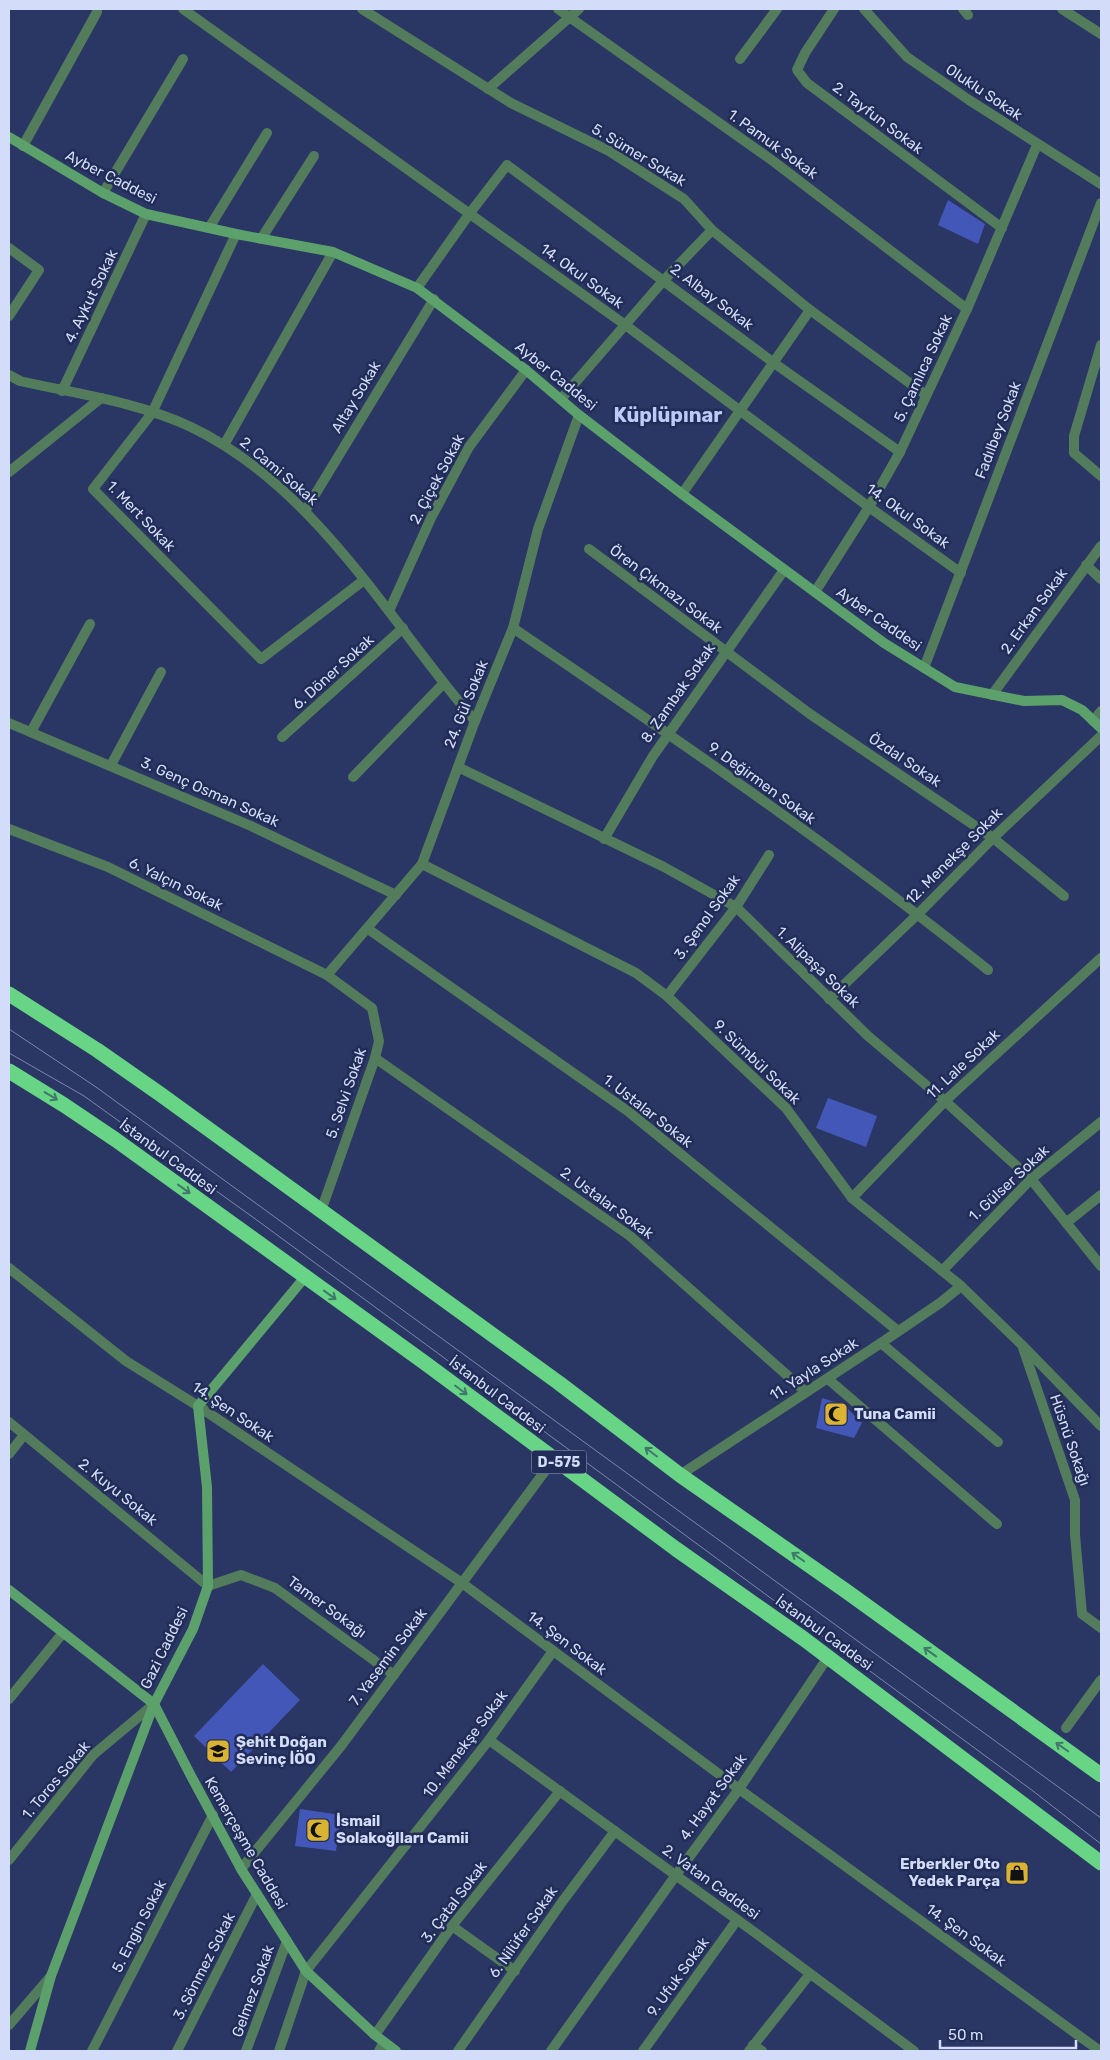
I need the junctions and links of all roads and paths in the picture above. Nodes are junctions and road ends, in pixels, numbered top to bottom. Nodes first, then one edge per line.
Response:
1 (183, 9) edge
2 (362, 9) edge
3 (558, 9) edge
4 (579, 9) edge
5 (834, 9) edge
6 (864, 9) edge
7 (1062, 9) edge
8 (771, 11) edge
9 (97, 12) dead end
10 (375, 12) edge
11 (569, 17) junction
12 (1101, 34) edge
13 (183, 59) dead end
14 (740, 59) dead end
15 (488, 89) junction
16 (267, 133) dead end
17 (9, 137) edge
18 (1037, 145) junction
19 (23, 146) junction
20 (314, 156) dead end
21 (1101, 184) edge
22 (103, 193) junction
23 (1101, 203) edge
24 (470, 213) junction
25 (146, 214) junction
26 (209, 228) junction
27 (1002, 228) junction
28 (712, 230) junction
29 (236, 234) junction
30 (260, 239) junction
31 (9, 248) edge
32 (333, 252) junction
33 (664, 280) junction
34 (417, 288) junction
35 (434, 299) junction
36 (967, 309) junction
37 (810, 310) junction
38 (9, 316) edge
39 (624, 324) junction
40 (1101, 345) edge
41 (774, 363) junction
42 (526, 370) junction
43 (9, 375) edge
44 (62, 391) junction
45 (926, 395) junction
46 (101, 398) junction
47 (561, 399) junction
48 (741, 411) junction
49 (152, 413) junction
50 (579, 415) junction
51 (224, 445) junction
52 (900, 452) junction
53 (9, 472) edge
54 (1101, 476) edge
55 (682, 494) junction
56 (869, 507) junction
57 (305, 511) junction
58 (1101, 546) edge
59 (589, 550) dead end
60 (1086, 564) junction
61 (784, 570) junction
62 (961, 573) junction
63 (1101, 579) edge
64 (364, 580) junction
65 (814, 592) junction
66 (389, 611) junction
67 (90, 624) dead end
68 (403, 628) junction
69 (513, 628) junction
70 (726, 652) junction
71 (924, 668) junction
72 (161, 672) dead end
73 (442, 684) junction
74 (992, 695) junction
75 (1101, 711) edge
76 (1093, 720) junction
77 (475, 722) junction
78 (9, 723) edge
79 (1101, 728) edge
80 (31, 732) junction
81 (668, 733) junction
82 (1101, 736) edge
83 (282, 737) dead end
84 (111, 765) junction
85 (458, 767) junction
86 (353, 777) dead end
87 (9, 829) edge
88 (604, 838) junction
89 (993, 838) junction
90 (769, 855) dead end
91 (422, 864) junction
92 (396, 895) junction
93 (1064, 896) dead end
94 (736, 907) junction
95 (918, 914) junction
96 (368, 929) junction
97 (1101, 958) edge
98 (988, 970) dead end
99 (327, 975) junction
100 (9, 994) edge
101 (667, 996) junction
102 (829, 999) junction
103 (375, 1058) junction
104 (9, 1071) edge
105 (945, 1101) junction
106 (1101, 1122) edge
107 (1031, 1179) junction
108 (1101, 1195) edge
109 (852, 1198) junction
110 (321, 1211) junction
111 (1066, 1223) junction
112 (1101, 1266) edge
113 (9, 1268) edge
114 (942, 1271) junction
115 (305, 1277) junction
116 (962, 1286) junction
117 (898, 1332) junction
118 (880, 1343) junction
119 (1022, 1345) junction
120 (828, 1378) junction
121 (806, 1392) junction
122 (198, 1406) junction
123 (9, 1422) edge
124 (1101, 1426) edge
125 (24, 1435) junction
126 (998, 1442) dead end
127 (9, 1454) edge
128 (554, 1459) junction
129 (680, 1475) junction
130 (998, 1524) dead end
131 (462, 1583) junction
132 (208, 1586) junction
133 (9, 1590) edge
134 (1101, 1628) edge
135 (62, 1634) junction
136 (553, 1652) junction
137 (828, 1657) junction
138 (394, 1675) junction
139 (1101, 1680) edge
140 (9, 1699) edge
141 (154, 1704) junction
142 (1066, 1728) dead end
143 (489, 1740) junction
144 (1101, 1775) edge
145 (739, 1790) junction
146 (560, 1791) junction
147 (213, 1815) junction
148 (615, 1831) junction
149 (9, 1860) edge
150 (1101, 1863) edge
151 (241, 1869) junction
152 (676, 1875) junction
153 (257, 1894) junction
154 (738, 1920) junction
155 (452, 1926) junction
156 (287, 1941) junction
157 (306, 1971) junction
158 (515, 1971) junction
159 (810, 1974) junction
160 (51, 1976) junction
161 (9, 2025) edge
162 (375, 2035) junction
163 (382, 2047) edge
164 (751, 2048) edge
165 (30, 2051) edge
166 (92, 2051) edge
167 (177, 2051) edge
168 (246, 2051) edge
169 (279, 2051) edge
170 (396, 2051) edge
171 (458, 2051) edge
172 (551, 2051) edge
173 (644, 2051) edge
174 (762, 2051) edge
175 (914, 2051) edge
176 (1100, 2051) edge

1 - 24 street, 14. Okul Sokak
2 - 10 street, 5. Sümer Sokak
3 - 11 street, 1. Pamuk Sokak
4 - 11 street
5 - 27 street, 2. Tayfun Sokak
6 - 18 street, Oluklu Sokak
7 - 12 street
8 - 14 street
9 - 19 street
10 - 15 street, 5. Sümer Sokak
11 - 15 street
11 - 36 street, 1. Pamuk Sokak
13 - 22 street
15 - 28 street, 5. Sümer Sokak
16 - 26 street
17 - 19 main road, Ayber Caddesi
18 - 21 street, Oluklu Sokak
18 - 27 street, 5. Çamlıca Sokak
19 - 22 main road, Ayber Caddesi
20 - 30 street
22 - 25 main road, Ayber Caddesi
23 - 62 street, Fadılbey Sokak
24 - 33 street, 2. Albay Sokak
24 - 34 street
24 - 39 street, 14. Okul Sokak
25 - 26 main road, Ayber Caddesi
25 - 44 street, 4. Aykut Sokak
26 - 29 main road, Ayber Caddesi
27 - 36 street, 5. Çamlıca Sokak
28 - 33 street
28 - 37 street, 5. Sümer Sokak
29 - 30 main road, Ayber Caddesi
29 - 49 street, 1. Mert Sokak
30 - 32 main road, Ayber Caddesi
31 - 38 street
32 - 34 main road, Ayber Caddesi
32 - 51 street
33 - 39 street
33 - 41 street, 2. Albay Sokak
34 - 35 main road, Ayber Caddesi
35 - 42 main road, Ayber Caddesi
35 - 57 street, Altay Sokak
36 - 45 street, 5. Çamlıca Sokak
37 - 41 street
37 - 45 street, 5. Sümer Sokak
39 - 47 street
39 - 48 street, 14. Okul Sokak
40 - 54 street
41 - 48 street
41 - 52 street, 2. Albay Sokak
42 - 47 main road, Ayber Caddesi
42 - 66 street, 2. Çiçek Sokak
43 - 44 street, 2. Cami Sokak
44 - 46 street, 2. Cami Sokak
45 - 52 street, 5. Çamlıca Sokak
46 - 49 street, 2. Cami Sokak
46 - 53 street
47 - 50 main road, Ayber Caddesi
48 - 55 street
48 - 56 street, 14. Okul Sokak
49 - 51 street, 2. Cami Sokak
49 - 64 street, 1. Mert Sokak
50 - 55 main road, Ayber Caddesi
50 - 69 street, 24. Gül Sokak
51 - 57 street, 2. Cami Sokak
52 - 56 street, 5. Çamlıca Sokak
55 - 61 main road, Ayber Caddesi
56 - 62 street, 14. Okul Sokak
56 - 65 street, 5. Çamlıca Sokak
57 - 64 street, 2. Cami Sokak
58 - 60 street, 2. Erkan Sokak
59 - 70 street, Ören Çıkmazı Sokak
60 - 63 street
60 - 74 street, 2. Erkan Sokak
61 - 65 main road, Ayber Caddesi
61 - 70 street, 8. Zambak Sokak
62 - 71 street, Fadılbey Sokak
64 - 66 street, 2. Cami Sokak
65 - 71 main road, Ayber Caddesi
66 - 68 street, 2. Cami Sokak
67 - 80 street
68 - 73 street, 2. Cami Sokak
68 - 83 street, 6. Döner Sokak
69 - 77 street, 24. Gül Sokak
69 - 81 street, 9. Değirmen Sokak
70 - 81 street, 8. Zambak Sokak
70 - 89 street, Özdal Sokak
71 - 74 main road, Ayber Caddesi
72 - 84 street
73 - 77 street, 2. Cami Sokak
73 - 86 street
74 - 76 main road, Ayber Caddesi
75 - 76 street
76 - 79 main road, Ayber Caddesi
77 - 85 street, 24. Gül Sokak
78 - 80 street, 3. Genç Osman Sokak
80 - 84 street, 3. Genç Osman Sokak
81 - 88 street, 8. Zambak Sokak
81 - 95 street, 9. Değirmen Sokak
82 - 89 street, 12. Menekşe Sokak
84 - 92 street, 3. Genç Osman Sokak
85 - 88 street, 1. Alipaşa Sokak
85 - 91 street, 24. Gül Sokak
87 - 99 street, 6. Yalçın Sokak
88 - 94 street, 1. Alipaşa Sokak
89 - 93 street, Özdal Sokak
89 - 95 street, 12. Menekşe Sokak
90 - 94 street, 3. Şenol Sokak
91 - 92 street, 24. Gül Sokak
91 - 101 street, 9. Sümbül Sokak
92 - 96 street, 24. Gül Sokak
94 - 101 street, 3. Şenol Sokak
94 - 102 street, 1. Alipaşa Sokak
95 - 98 street, 9. Değirmen Sokak
95 - 102 street, 12. Menekşe Sokak
96 - 99 street, 24. Gül Sokak
96 - 117 street, 1. Ustalar Sokak
97 - 105 street, 11. Lale Sokak
99 - 103 street, 5. Selvi Sokak
100 - 110 highway
101 - 109 street, 9. Sümbül Sokak
102 - 105 street, 1. Alipaşa Sokak
103 - 110 street, 5. Selvi Sokak
103 - 121 street, 2. Ustalar Sokak
104 -> 115 highway, İstanbul Caddesi / D-575
105 - 107 street, 1. Alipaşa Sokak
105 - 109 street, 11. Lale Sokak
106 - 107 street, 1. Gülser Sokak
107 - 111 street, 1. Alipaşa Sokak
107 - 114 street, 1. Gülser Sokak
108 - 111 street
109 - 114 street, 9. Sümbül Sokak
129 -> 110 highway
111 - 112 street, 1. Alipaşa Sokak
113 - 122 street, 14. Şen Sokak
114 - 116 street, 9. Sümbül Sokak
115 - 122 main road
115 -> 128 highway, İstanbul Caddesi / D-575
116 - 117 street, 11. Yayla Sokak
116 - 119 street, 9. Sümbül Sokak
117 - 118 street, 11. Yayla Sokak
118 - 120 street, 11. Yayla Sokak
118 - 126 street
119 - 124 street, 9. Sümbül Sokak
119 - 134 street, Hüsnü Sokağı
120 - 121 street, 11. Yayla Sokak
120 - 130 street
121 - 129 street, 11. Yayla Sokak
122 - 131 street, 14. Şen Sokak
122 - 132 main road, Gazi Caddesi
123 - 125 street, 2. Kuyu Sokak
125 - 127 street
125 - 132 street, 2. Kuyu Sokak
128 - 131 street, 7. Yasemin Sokak
128 - 137 highway, İstanbul Caddesi / D-575
144 -> 129 highway
131 - 136 street, 14. Şen Sokak
131 - 138 street, 7. Yasemin Sokak
132 - 138 street, Tamer Sokağı
132 - 141 main road, Gazi Caddesi
133 - 135 main road, Kemerçeşme Caddesi
135 - 140 street
135 - 141 main road, Kemerçeşme Caddesi
136 - 143 street, 10. Menekşe Sokak
136 - 145 street, 14. Şen Sokak
137 - 145 street, 4. Hayat Sokak
137 - 150 highway, İstanbul Caddesi / D-575
138 - 151 street, 7. Yasemin Sokak
139 - 142 street
141 - 147 main road, Kemerçeşme Caddesi
141 - 149 street, 1. Toros Sokak
141 - 160 main road, Gazi Caddesi
143 - 146 street, 2. Vatan Caddesi
143 - 157 street, 10. Menekşe Sokak
145 - 152 street, 4. Hayat Sokak
145 - 176 street, 14. Şen Sokak
146 - 148 street, 2. Vatan Caddesi
146 - 155 street, 3. Çatal Sokak
147 - 151 main road, Kemerçeşme Caddesi
147 - 166 street, 5. Engin Sokak
148 - 152 street, 2. Vatan Caddesi
148 - 158 street, 6. Nilüfer Sokak
151 - 153 main road, Kemerçeşme Caddesi
152 - 154 street, 2. Vatan Caddesi
152 - 172 street, 4. Hayat Sokak
153 - 156 main road, Kemerçeşme Caddesi
153 - 167 street, 3. Sönmez Sokak
154 - 159 street, 2. Vatan Caddesi
154 - 173 street, 9. Ufuk Sokak
155 - 158 street
155 - 162 street, 3. Çatal Sokak
156 - 157 main road, Kemerçeşme Caddesi
156 - 168 street, Gelmez Sokak
157 - 162 main road, Kemerçeşme Caddesi
157 - 169 street, 10. Menekşe Sokak
158 - 171 street, 6. Nilüfer Sokak
159 - 164 street
159 - 175 street, 2. Vatan Caddesi
160 - 161 street
160 - 165 main road, Gazi Caddesi
162 - 163 main road, Kemerçeşme Caddesi
163 - 170 main road, Kemerçeşme Caddesi
164 - 174 street

